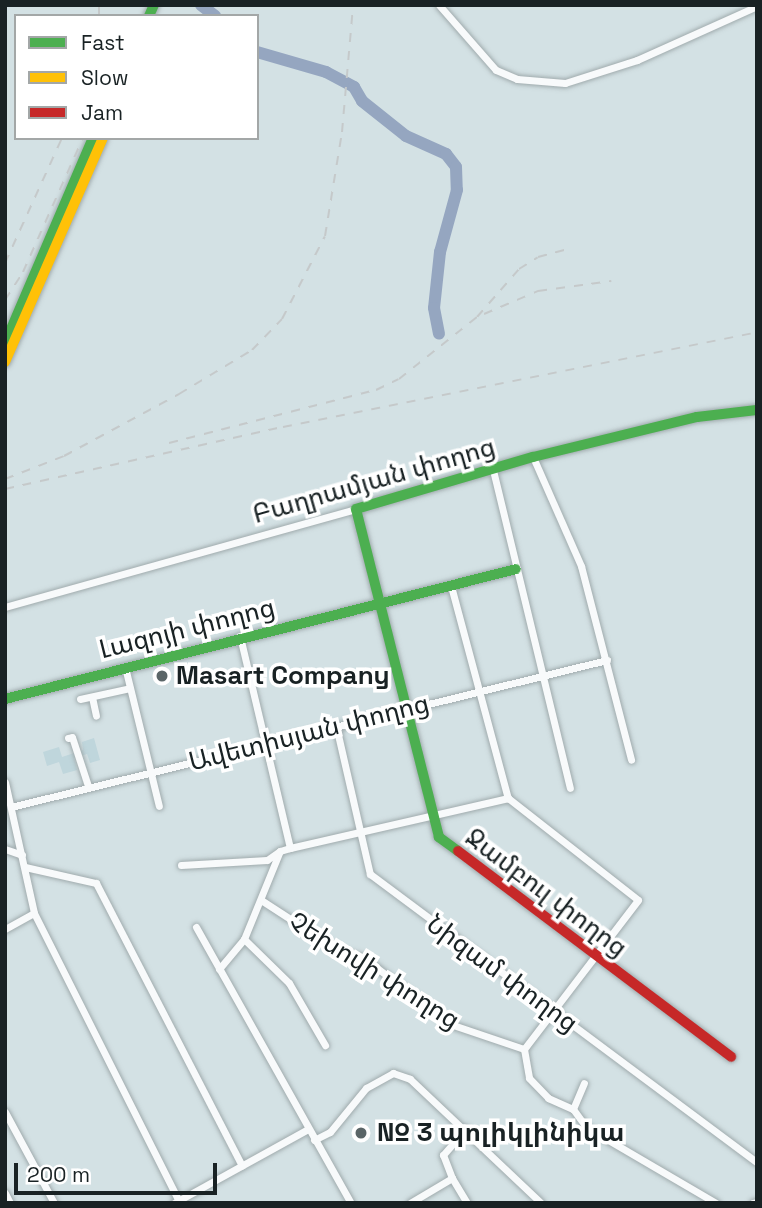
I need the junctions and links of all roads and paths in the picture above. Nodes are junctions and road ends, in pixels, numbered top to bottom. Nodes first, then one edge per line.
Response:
1 (439, 5) edge
2 (757, 6) edge
3 (92, 140) edge
4 (102, 140) edge
5 (5, 343) edge
6 (5, 362) edge
7 (757, 410) edge
8 (533, 457) junction
9 (493, 470) junction
10 (356, 509) junction
11 (516, 569) junction
12 (451, 586) junction
13 (381, 604) junction
14 (5, 607) edge
15 (240, 636) junction
16 (607, 660) junction
17 (125, 666) junction
18 (543, 676) junction
19 (130, 688) junction
20 (479, 691) junction
21 (92, 697) junction
22 (5, 699) edge
23 (80, 699) dead end
24 (405, 710) junction
25 (96, 716) dead end
26 (336, 726) junction
27 (68, 738) dead end
28 (265, 744) junction
29 (631, 760) dead end
30 (152, 771) junction
31 (5, 782) edge
32 (88, 786) junction
33 (570, 788) dead end
34 (508, 798) junction
35 (159, 806) dead end
36 (11, 807) junction
37 (430, 815) junction
38 (359, 834) junction
39 (290, 848) junction
40 (5, 849) edge
41 (280, 851) junction
42 (22, 855) junction
43 (181, 865) dead end
44 (25, 867) junction
45 (261, 900) junction
46 (34, 913) junction
47 (196, 927) dead end
48 (5, 929) edge
49 (244, 939) junction
50 (594, 957) junction
51 (219, 969) junction
52 (552, 1011) junction
53 (325, 1045) dead end
54 (524, 1049) junction
55 (732, 1056) dead end
56 (584, 1083) dead end
57 (573, 1109) junction
58 (5, 1112) edge
59 (308, 1129) junction
60 (466, 1129) junction
61 (314, 1140) junction
62 (757, 1162) edge
63 (242, 1166) junction
64 (452, 1178) junction
65 (5, 1193) edge
66 (178, 1202) edge
67 (10, 1203) edge
68 (54, 1203) edge
69 (351, 1203) edge
70 (410, 1203) edge
71 (467, 1203) edge
72 (541, 1203) edge
73 (716, 1203) edge

1 - 2 street
3 - 5 street
4 - 6 street
7 - 8 street, Բաղրամյան փողոց
8 - 9 street, Բաղրամյան փողոց
8 - 16 street
9 - 10 street, Բաղրամյան փողոց
9 - 11 street
10 - 13 street, Ջամբուլ փողոց
10 - 14 street, Բաղրամյան փողոց
11 - 12 street, Լազոյի փողոց
11 - 18 street
12 - 13 street, Լազոյի փողոց
12 - 20 street
13 - 15 street, Լազոյի փողոց
13 - 24 street, Ջամբուլ փողոց
15 - 17 street, Լազոյի փողոց
15 - 28 street
16 - 18 street, Ավետիսյան փողոց
16 - 29 street
17 - 19 street
17 - 22 street, Լազոյի փողոց
18 - 20 street, Ավետիսյան փողոց
18 - 33 street
19 - 21 street
19 - 30 street
20 - 24 street, Ավետիսյան փողոց
20 - 34 street
21 - 23 street
21 - 25 street
24 - 26 street, Ավետիսյան փողոց
24 - 37 street, Ջամբուլ փողոց
26 - 28 street, Ավետիսյան փողոց
26 - 38 street, Նիզամ փողոց
27 - 32 street
28 - 30 street, Ավետիսյան փողոց
28 - 39 street
30 - 32 street, Ավետիսյան փողոց
30 - 35 street
31 - 36 street
32 - 36 street, Ավետիսյան փողոց
34 - 37 street
34 - 50 street
36 - 42 street
37 - 38 street
37 - 50 street, Ջամբուլ փողոց
38 - 39 street
38 - 52 street, Նիզամ փողոց
39 - 41 street
40 - 42 street
41 - 43 street
41 - 45 street
42 - 44 street
44 - 46 street
44 - 63 street
45 - 49 street
45 - 54 street, Չեխովի փողոց
46 - 48 street
46 - 66 street
47 - 51 street
49 - 51 street
49 - 53 street
50 - 52 street
50 - 55 street, Ջամբուլ փողոց
51 - 59 street
52 - 54 street
52 - 62 street, Նիզամ փողոց
54 - 57 street
56 - 57 street
57 - 73 street
58 - 68 street
59 - 61 street
59 - 63 street
60 - 61 street
60 - 64 street
60 - 72 street
61 - 69 street
63 - 66 street
64 - 70 street
64 - 71 street
65 - 67 street

